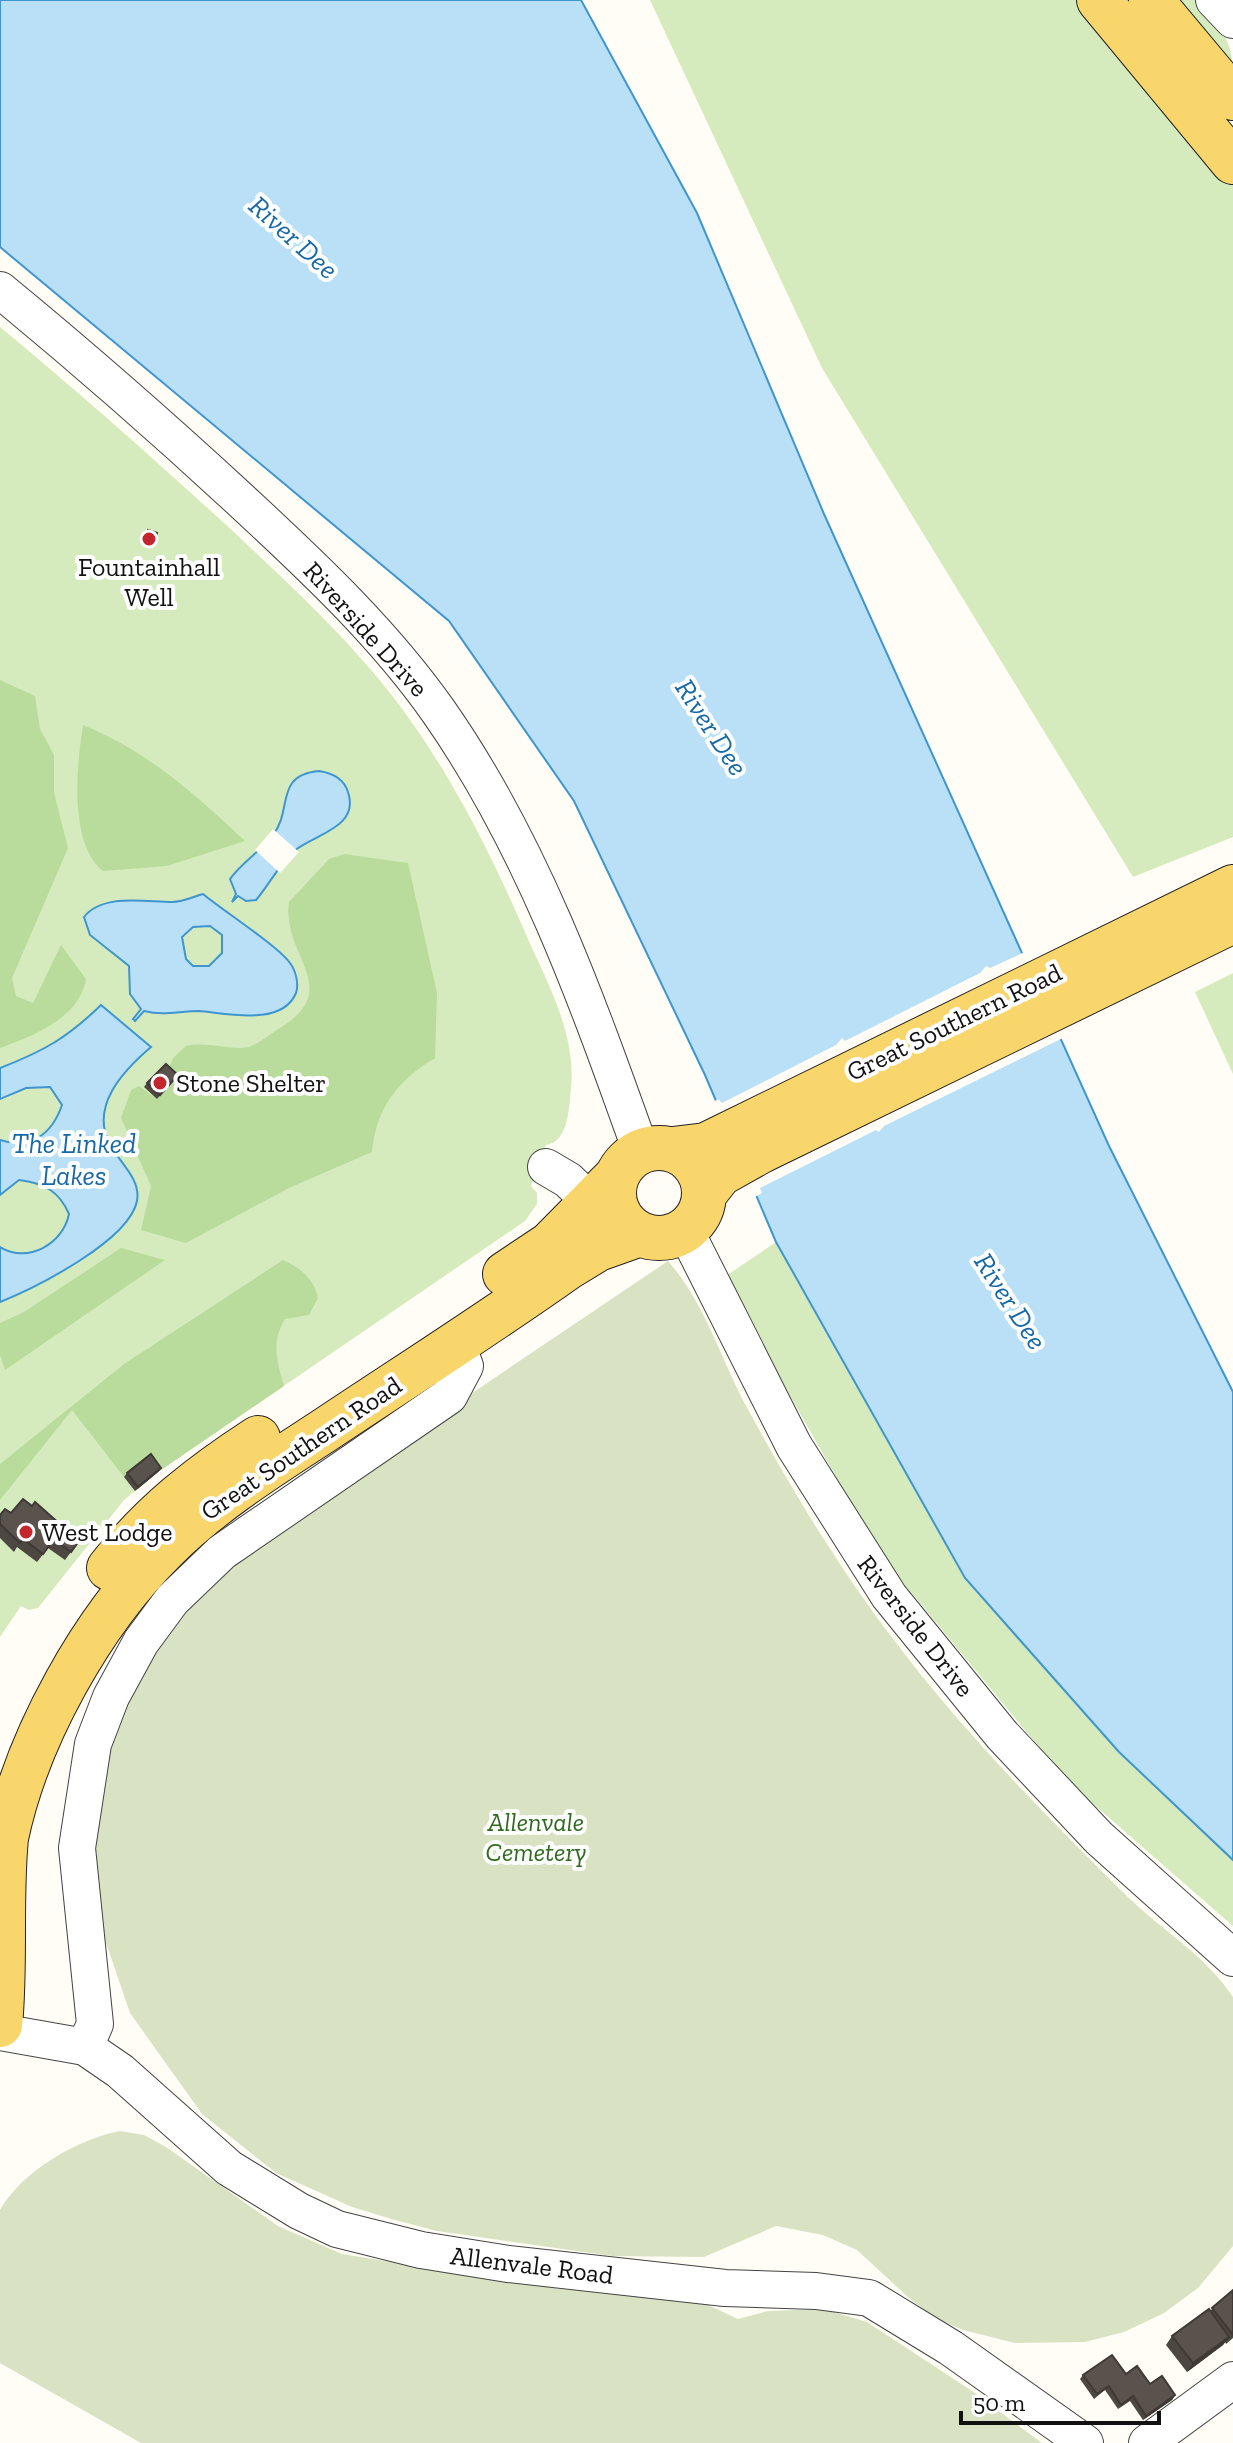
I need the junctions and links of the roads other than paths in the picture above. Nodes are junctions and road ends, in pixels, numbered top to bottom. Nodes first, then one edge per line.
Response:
1 (1099, 0) edge
2 (1151, 0) edge
3 (1214, 0) edge
4 (1233, 20) edge
5 (1233, 98) edge
6 (1233, 162) edge
7 (0, 290) edge
8 (1233, 887) edge
9 (1233, 921) edge
10 (546, 1167) dead end
11 (667, 1177) junction
12 (640, 1234) junction
13 (456, 1343) junction
14 (0, 1756) edge
15 (1233, 1958) edge
16 (0, 2025) edge
17 (0, 2032) edge
18 (85, 2047) junction
19 (1233, 2380) edge
20 (1085, 2443) edge
21 (1147, 2443) edge

1 - 6 main road
2 - 5 main road
3 - 4 street
7 - 11 street, Riverside Drive
8 - 11 main road, Great Southern Road
9 - 11 main road, Great Southern Road
10 - 11 street
11 - 12 main road, Great Southern Road
11 - 12 main road
11 - 14 main road, Great Southern Road
11 - 15 street, Riverside Drive
12 - 13 main road, Great Southern Road
13 - 16 main road, Great Southern Road
13 - 18 street
17 - 18 street, Allenvale Road
18 - 20 street, Allenvale Road
19 - 21 street

